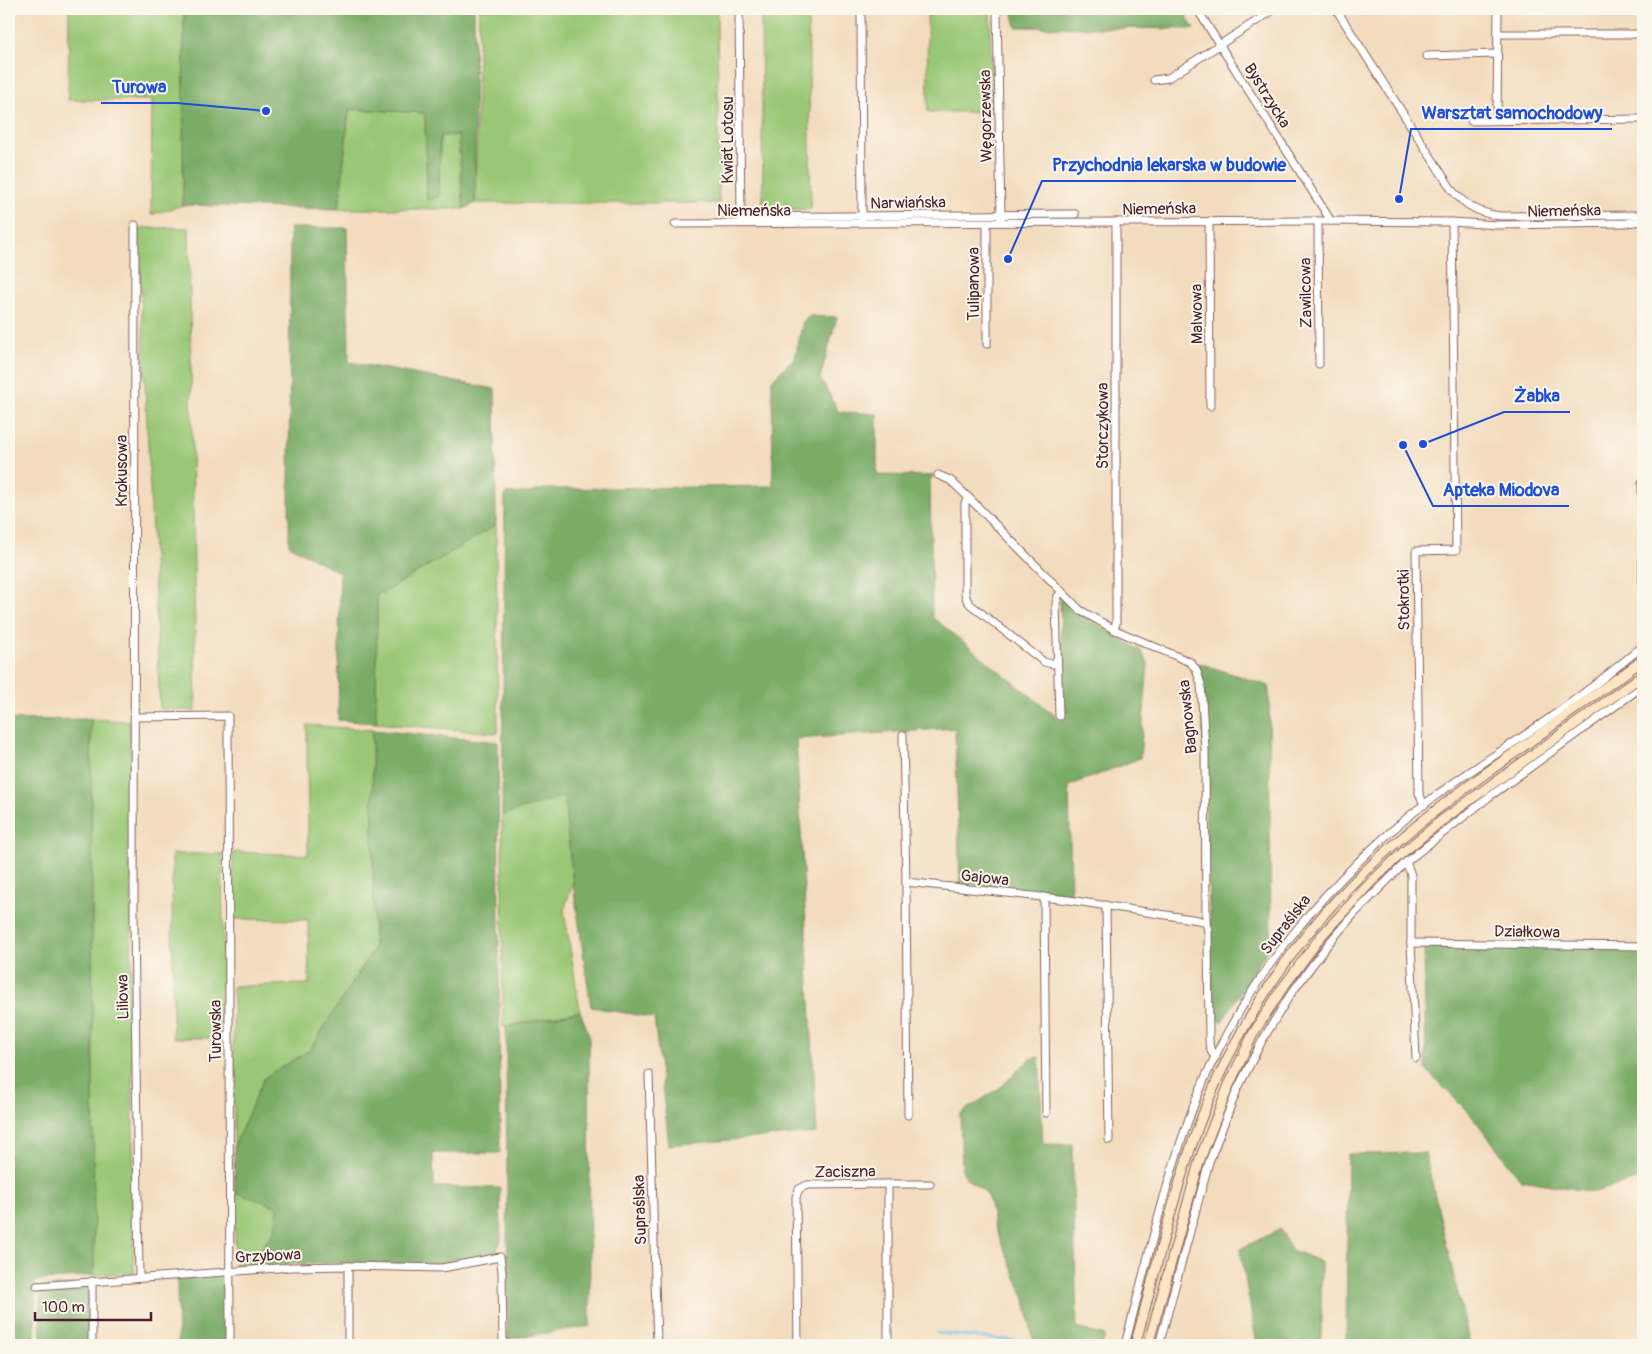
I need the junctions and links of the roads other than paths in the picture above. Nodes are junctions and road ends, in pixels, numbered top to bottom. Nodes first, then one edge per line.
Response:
1 (739, 9) edge
2 (861, 9) edge
3 (997, 9) edge
4 (1197, 9) edge
5 (1275, 9) edge
6 (1336, 9) edge
7 (1498, 9) edge
8 (1498, 34) junction
9 (1643, 34) edge
10 (1220, 44) junction
11 (1497, 54) junction
12 (1427, 56) dead end
13 (1154, 80) dead end
14 (1643, 119) edge
15 (1497, 120) junction
16 (1472, 121) dead end
17 (1001, 214) junction
18 (1075, 214) dead end
19 (1643, 215) edge
20 (741, 220) junction
21 (862, 220) junction
22 (1209, 221) junction
23 (1318, 221) junction
24 (1331, 221) junction
25 (1643, 221) edge
26 (1116, 222) junction
27 (1452, 222) junction
28 (987, 223) junction
29 (1001, 223) junction
30 (675, 224) dead end
31 (135, 226) dead end
32 (987, 344) dead end
33 (1319, 364) dead end
34 (1210, 406) dead end
35 (938, 476) dead end
36 (1642, 483) edge
37 (969, 498) junction
38 (1061, 593) junction
39 (1643, 617) edge
40 (1113, 629) junction
41 (1643, 646) edge
42 (1058, 657) junction
43 (1643, 660) edge
44 (1643, 675) edge
45 (1643, 686) edge
46 (1059, 716) dead end
47 (135, 717) junction
48 (903, 734) dead end
49 (1424, 805) junction
50 (1406, 862) junction
51 (906, 882) junction
52 (1044, 897) junction
53 (1106, 905) junction
54 (1206, 923) junction
55 (1411, 943) junction
56 (1643, 946) edge
57 (1216, 1057) junction
58 (1416, 1058) dead end
59 (649, 1074) dead end
60 (1046, 1113) dead end
61 (908, 1115) dead end
62 (1109, 1140) dead end
63 (888, 1184) junction
64 (930, 1184) dead end
65 (348, 1266) junction
66 (230, 1271) junction
67 (140, 1277) junction
68 (92, 1281) junction
69 (37, 1286) dead end
70 (92, 1345) edge
71 (230, 1345) edge
72 (348, 1345) edge
73 (503, 1345) edge
74 (657, 1345) edge
75 (798, 1345) edge
76 (888, 1345) edge
77 (1125, 1345) edge
78 (1135, 1345) edge
79 (1148, 1345) edge
80 (1159, 1345) edge

1 - 20 street, Kwiat Lotosu
2 - 21 street
3 - 17 street, Węgorzewska
4 - 10 street, Bystrzycka
5 - 10 street
6 - 19 street, Niemeńska
7 - 8 street
8 - 9 street
8 - 11 street
10 - 13 street
10 - 24 street, Bystrzycka
11 - 12 street
11 - 15 street
14 - 15 street
15 - 16 street
17 - 18 street, Narwiańska
17 - 21 street, Narwiańska
17 - 29 street, Węgorzewska
20 - 21 street, Niemeńska
20 - 30 street, Niemeńska
21 - 28 street, Niemeńska
22 - 23 street, Niemeńska
22 - 26 street, Niemeńska
22 - 34 street, Malwowa
23 - 24 street, Niemeńska
23 - 33 street, Zawilcowa
24 - 27 street, Niemeńska
25 - 27 street, Niemeńska
26 - 29 street, Niemeńska
26 - 40 street, Storczykowa
27 - 49 street, Stokrotki
28 - 29 street, Niemeńska
28 - 32 street, Tulipanowa
31 - 47 street, Krokusowa
35 - 37 street, Bagnowska
36 - 39 street
37 - 38 street, Bagnowska
37 - 42 street
38 - 40 street, Bagnowska
38 - 42 street
40 - 54 street, Bagnowska
41 - 49 street, Supraślska
42 - 46 street
43 - 78 main road
44 - 79 main road
45 - 50 street
47 - 66 street, Turowska
47 - 67 street, Liliowa
48 - 51 street
49 - 57 street, Supraślska
50 - 55 street
50 - 80 street
51 - 52 street, Gajowa
51 - 61 street
52 - 53 street, Gajowa
52 - 60 street
53 - 54 street, Gajowa
53 - 62 street
54 - 57 street, Bagnowska
55 - 56 street, Działkowa
55 - 58 street
57 - 77 street, Supraślska
59 - 74 street, Supraślska
63 - 64 street
63 - 75 street, Zaciszna
63 - 76 street, Zaciszna
65 - 66 street, Grzybowa
65 - 72 street
65 - 73 street, Grzybowa
66 - 67 street, Grzybowa
66 - 71 street, Turowska
67 - 68 street, Grzybowa
68 - 69 street, Grzybowa
68 - 70 street

